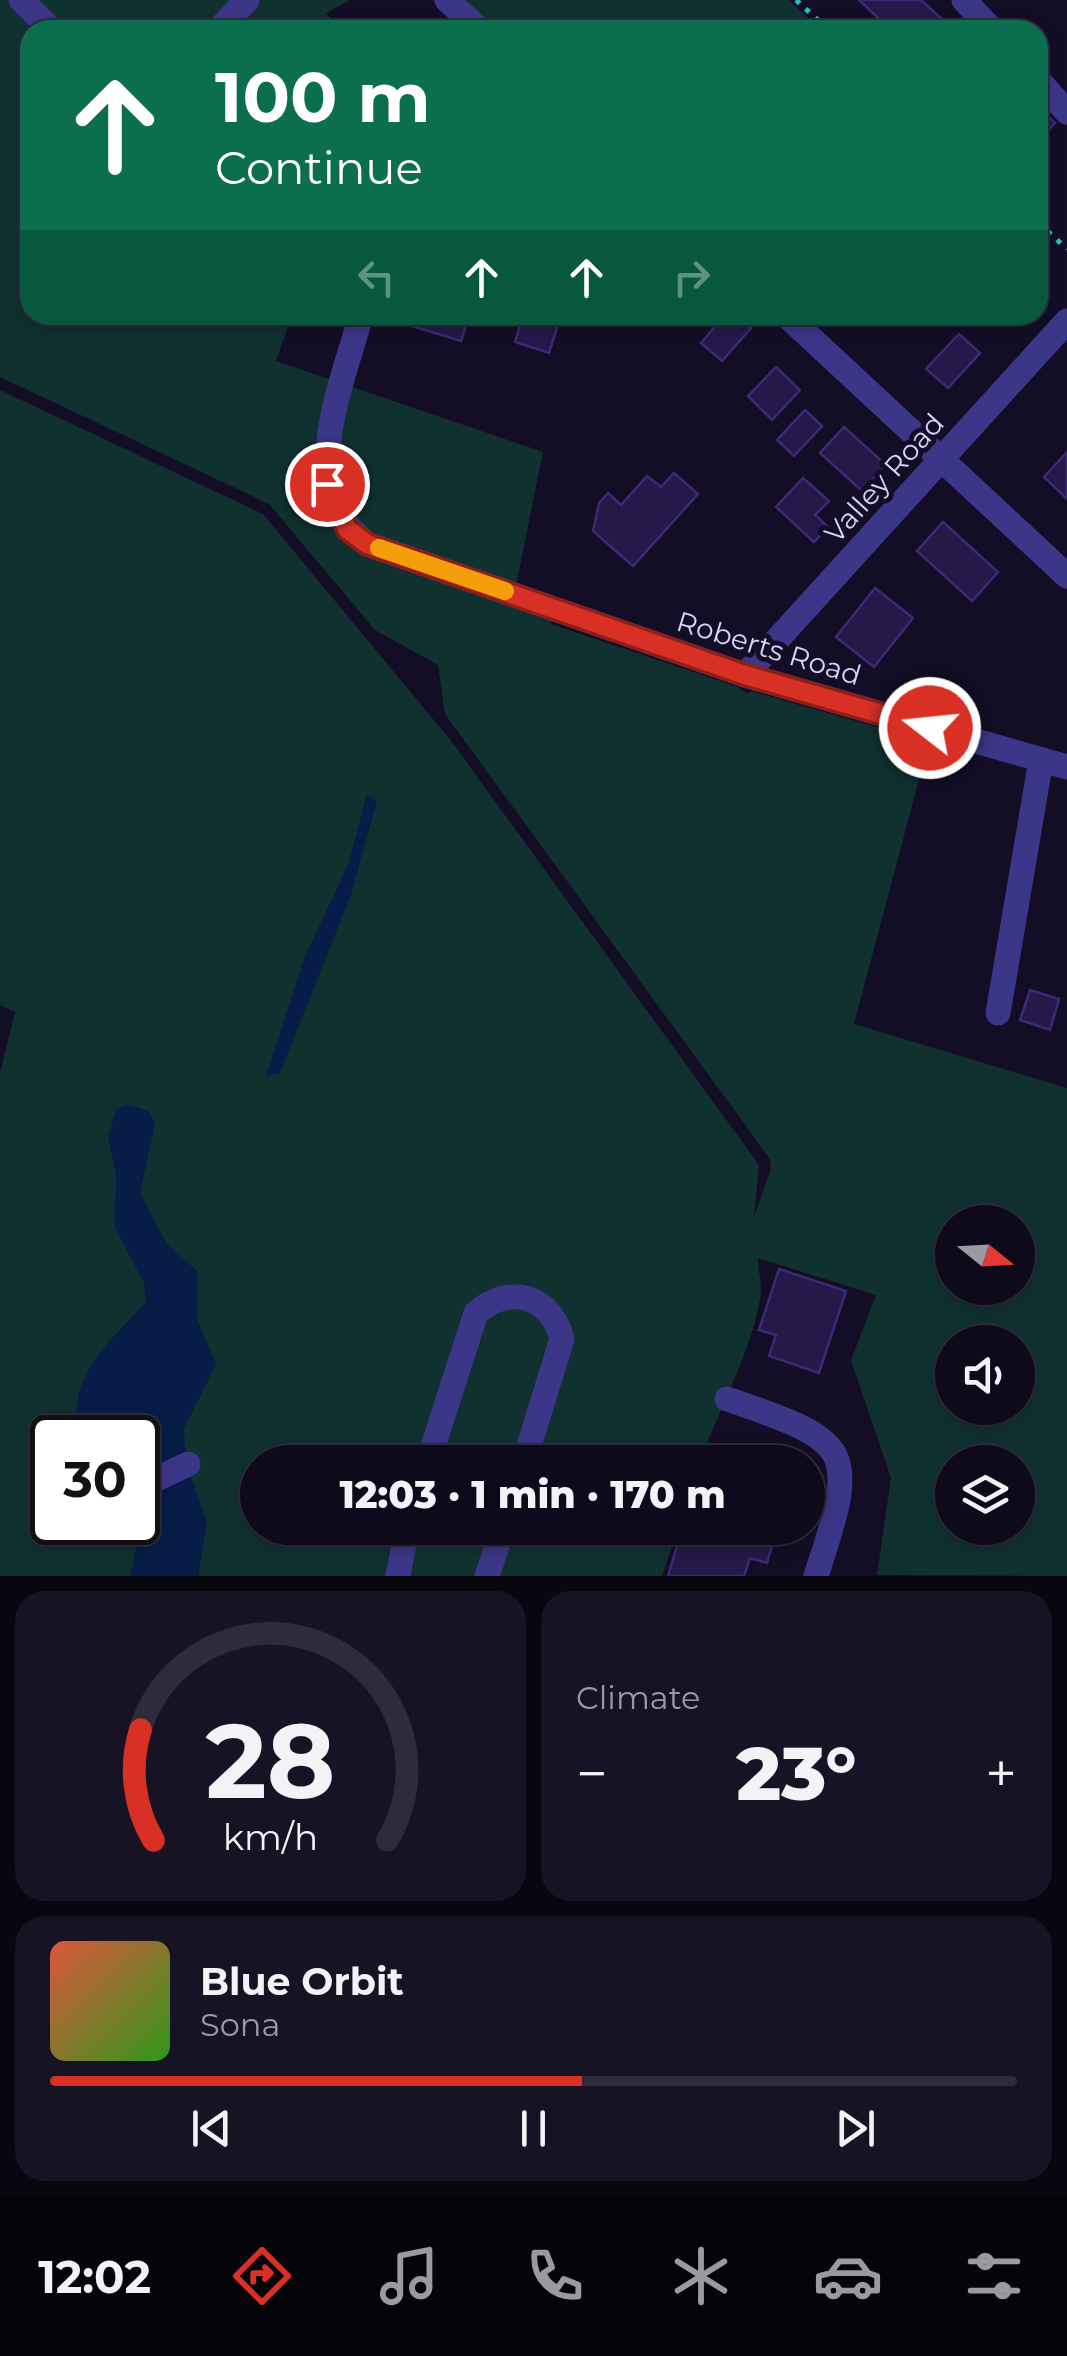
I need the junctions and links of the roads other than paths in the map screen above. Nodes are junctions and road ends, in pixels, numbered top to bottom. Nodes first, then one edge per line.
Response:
1 (21, 0) edge
2 (247, 0) edge
3 (447, 0) edge
4 (964, 0) edge
5 (42, 20) edge
6 (228, 20) edge
7 (469, 20) edge
8 (983, 20) edge
9 (1048, 91) edge
10 (1067, 112) edge
11 (1067, 321) edge
12 (359, 325) edge
13 (797, 325) edge
14 (942, 460) junction
15 (1067, 576) edge
16 (745, 675) junction
17 (1041, 760) junction
18 (1067, 767) edge
19 (998, 1013) dead end
20 (727, 1399) dead end
21 (433, 1445) edge
22 (529, 1445) edge
23 (188, 1464) dead end
24 (160, 1477) edge
25 (403, 1545) edge
26 (497, 1545) edge
27 (398, 1576) edge
28 (487, 1576) edge
29 (816, 1576) edge

1 - 5 street
2 - 6 street
3 - 7 street
4 - 8 street
9 - 10 street
11 - 14 street, Valley Road
12 - 16 street, Roberts Road
13 - 14 street
14 - 15 street
14 - 16 street, Valley Road
16 - 17 street, Roberts Road
17 - 18 street, Roberts Road
17 - 19 street
20 - 29 street
21 - 22 street
23 - 24 street
25 - 27 street
26 - 28 street

